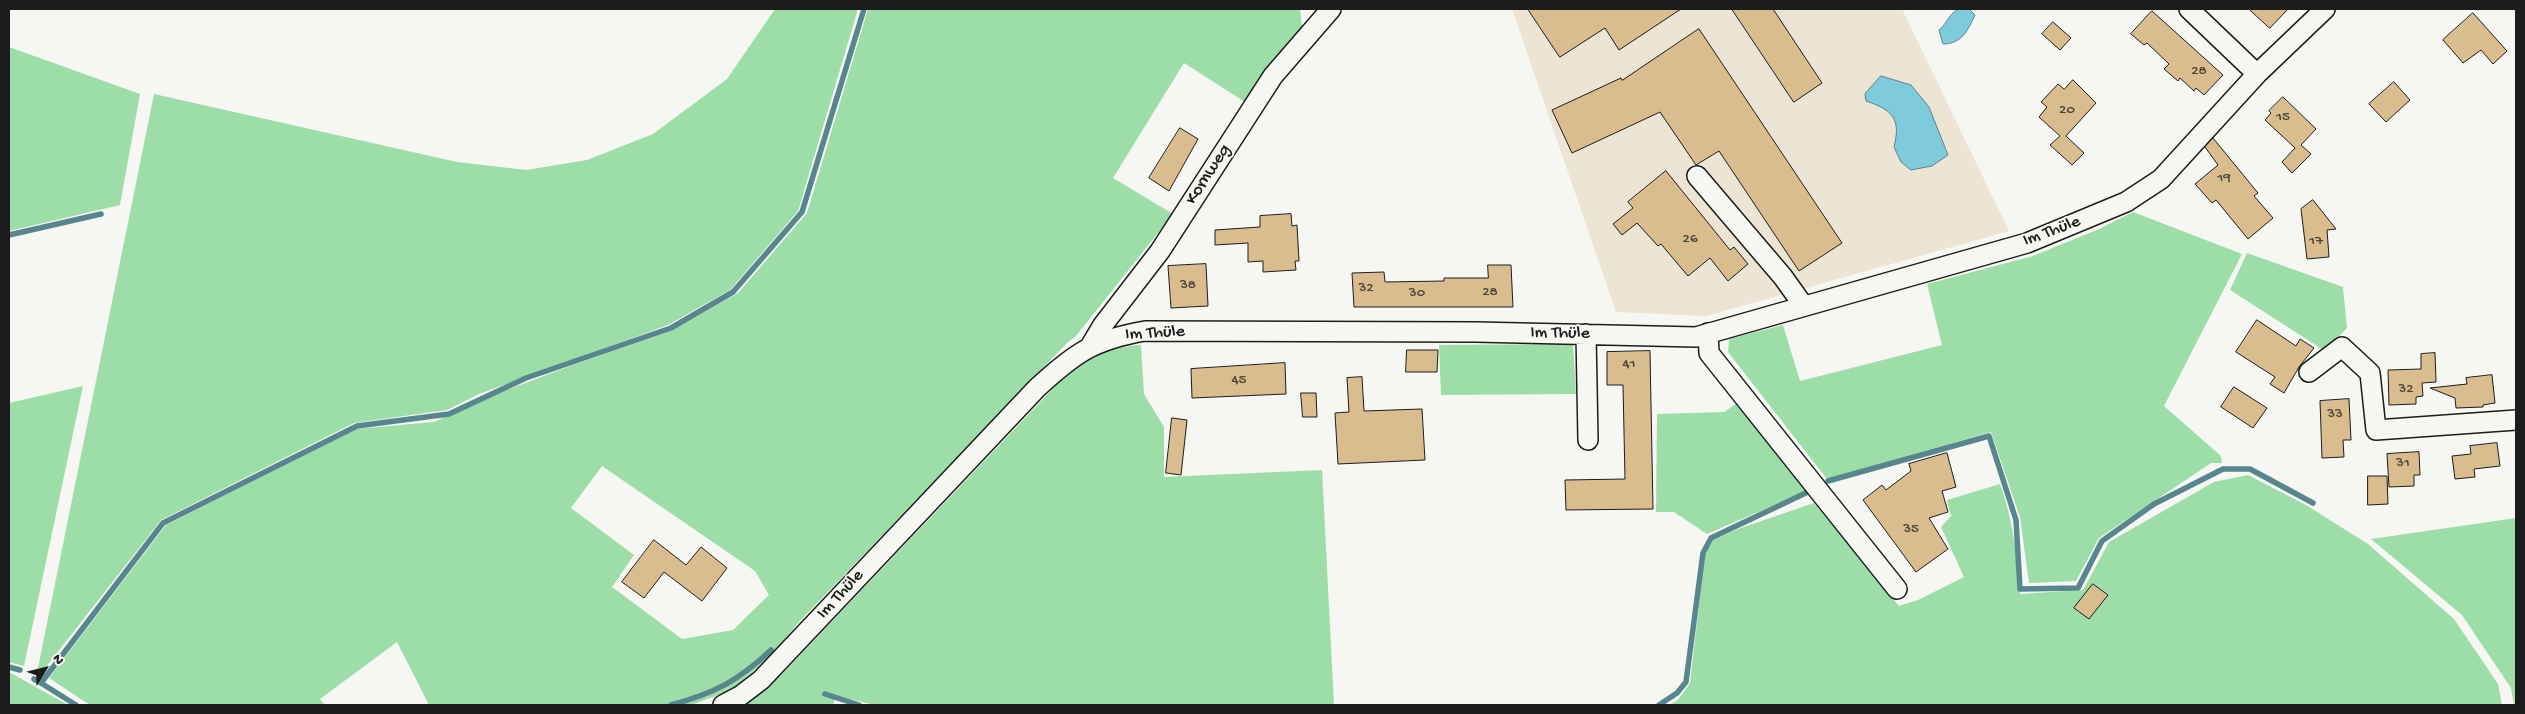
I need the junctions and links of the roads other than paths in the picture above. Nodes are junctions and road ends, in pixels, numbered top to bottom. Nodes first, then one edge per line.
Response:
1 (1331, 9) edge
2 (2189, 9) edge
3 (2325, 9) edge
4 (2258, 74) junction
5 (1697, 176) dead end
6 (1803, 305) junction
7 (1708, 333) junction
8 (1586, 334) junction
9 (1092, 345) junction
10 (2309, 372) dead end
11 (2516, 420) edge
12 (1588, 440) dead end
13 (1897, 589) dead end
14 (723, 705) edge

1 - 9 street, Kornweg
2 - 4 street
3 - 4 street, Im Thüle
4 - 6 street, Im Thüle
5 - 6 street
6 - 7 street, Im Thüle
7 - 8 street, Im Thüle
7 - 13 street
8 - 9 street, Im Thüle
8 - 12 street
9 - 14 street, Im Thüle
10 - 11 street

